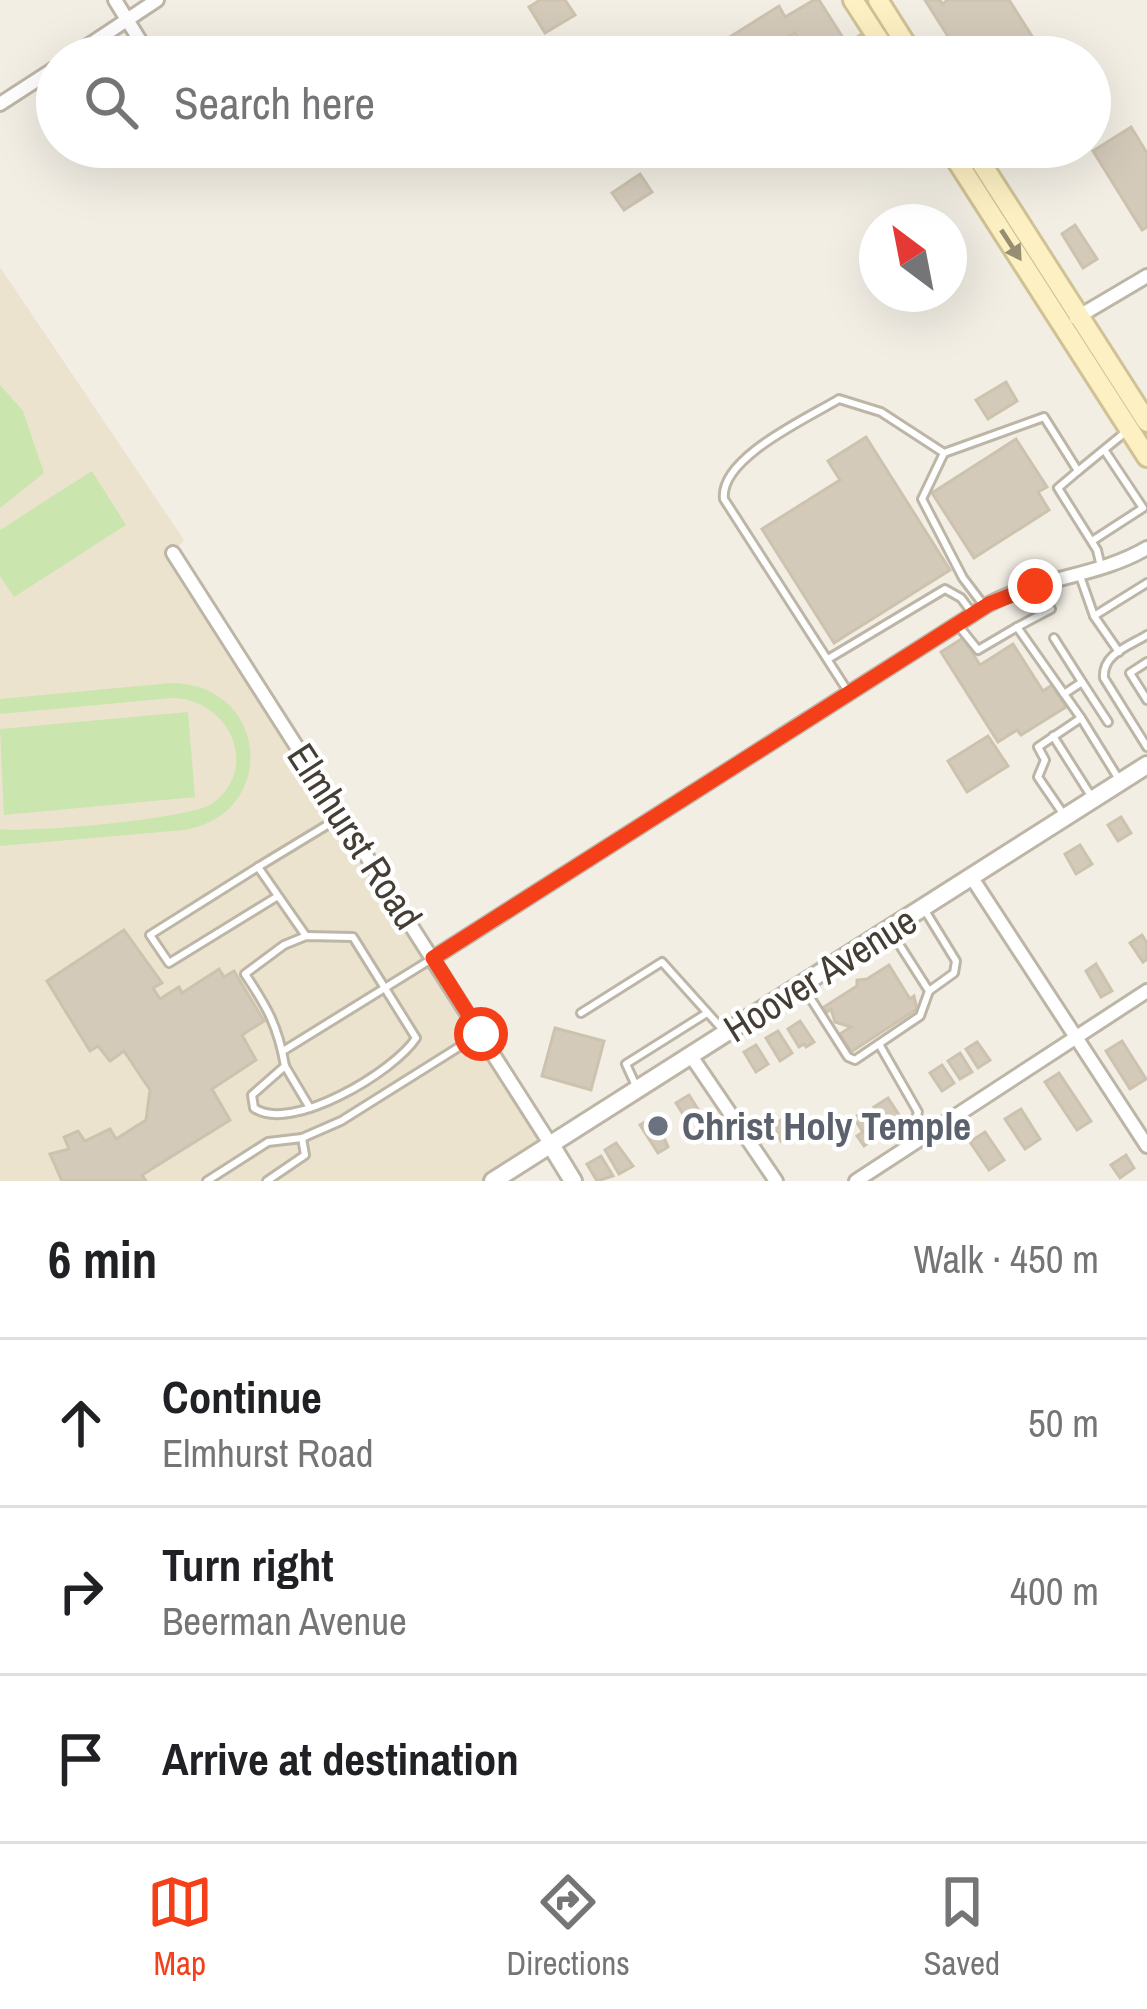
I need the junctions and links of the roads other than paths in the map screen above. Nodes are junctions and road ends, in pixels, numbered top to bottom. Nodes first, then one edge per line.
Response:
1 (115, 0) edge
2 (157, 0) edge
3 (854, 0) edge
4 (878, 0) edge
5 (127, 19) junction
6 (102, 36) edge
7 (137, 36) edge
8 (877, 36) edge
9 (901, 36) edge
10 (36, 81) edge
11 (0, 104) edge
12 (962, 168) edge
13 (983, 168) edge
14 (1147, 276) edge
15 (1070, 321) junction
16 (1140, 424) edge
17 (1105, 451) junction
18 (944, 453) junction
19 (1146, 454) edge
20 (1078, 471) junction
21 (1092, 542) junction
22 (1147, 548) edge
23 (173, 553) dead end
24 (1101, 569) junction
25 (1080, 575) junction
26 (1147, 583) edge
27 (1051, 609) dead end
28 (979, 610) junction
29 (1094, 616) junction
30 (957, 624) junction
31 (1017, 627) junction
32 (1147, 635) edge
33 (1054, 638) dead end
34 (1118, 652) junction
35 (828, 659) junction
36 (1147, 662) edge
37 (1082, 682) junction
38 (849, 693) junction
39 (1064, 694) junction
40 (1147, 700) edge
41 (1081, 718) junction
42 (1108, 722) dead end
43 (1053, 736) junction
44 (1147, 747) edge
45 (1147, 765) edge
46 (1121, 782) junction
47 (1094, 800) junction
48 (342, 816) junction
49 (1066, 818) junction
50 (258, 867) junction
51 (972, 878) junction
52 (278, 896) junction
53 (924, 909) junction
54 (890, 930) junction
55 (306, 936) junction
56 (433, 958) junction
57 (802, 985) junction
58 (384, 987) junction
59 (929, 991) junction
60 (1147, 991) edge
61 (580, 1013) dead end
62 (707, 1013) junction
63 (727, 1033) junction
64 (481, 1034) junction
65 (1076, 1036) junction
66 (879, 1044) junction
67 (283, 1052) junction
68 (691, 1056) junction
69 (285, 1066) junction
70 (638, 1089) junction
71 (310, 1108) junction
72 (302, 1138) junction
73 (920, 1138) junction
74 (551, 1144) junction
75 (1147, 1146) edge
76 (207, 1181) edge
77 (267, 1181) edge
78 (493, 1181) edge
79 (573, 1181) edge
80 (776, 1181) edge
81 (856, 1181) edge

1 - 5 street
2 - 5 street
3 - 8 main road
4 - 9 main road
5 - 6 street
5 - 7 street
10 - 11 street
12 -> 15 main road
13 - 15 main road
14 - 15 street
15 - 16 main road
16 - 17 lane
16 - 19 main road
17 - 20 lane
17 - 21 lane
18 - 20 lane
18 - 28 lane
18 - 35 lane
20 - 21 lane
21 - 24 lane
22 - 24 street
23 - 48 street, Elmhurst Road
24 - 25 street
25 - 28 street
25 - 29 lane
26 - 29 lane
27 - 31 lane
28 - 30 street
28 - 35 lane
29 - 34 lane
30 - 31 lane
30 - 38 street
31 - 39 lane
32 - 34 lane
33 - 37 lane
34 - 44 lane
35 - 38 lane
36 - 40 lane
37 - 39 lane
37 - 42 lane
38 - 56 street
39 - 41 lane
41 - 43 lane
41 - 46 lane
43 - 47 lane
43 - 49 lane
45 - 46 street, Hoover Avenue
46 - 47 street, Hoover Avenue
47 - 49 street, Hoover Avenue
48 - 50 lane
48 - 56 street, Elmhurst Road
49 - 51 street, Hoover Avenue
50 - 52 lane
50 - 52 lane
51 - 53 street, Hoover Avenue
51 - 65 street
52 - 55 lane
53 - 54 street, Hoover Avenue
53 - 59 lane
54 - 57 street, Hoover Avenue
54 - 59 lane
55 - 58 lane
55 - 67 lane
56 - 58 lane
56 - 64 street, Elmhurst Road
57 - 63 street, Hoover Avenue
57 - 66 lane
58 - 67 lane
58 - 71 lane
59 - 66 lane
60 - 65 street
61 - 62 lane
62 - 63 lane
62 - 70 lane
63 - 68 street, Hoover Avenue
64 - 72 lane
64 - 74 street, Elmhurst Road
65 - 73 street
65 - 75 street
66 - 73 lane
67 - 69 lane
68 - 70 street, Hoover Avenue
68 - 80 street
69 - 71 lane
69 - 71 lane
70 - 74 street, Hoover Avenue
72 - 76 lane
72 - 77 lane
73 - 81 street
74 - 78 street, Hoover Avenue
74 - 79 street, Elmhurst Road

